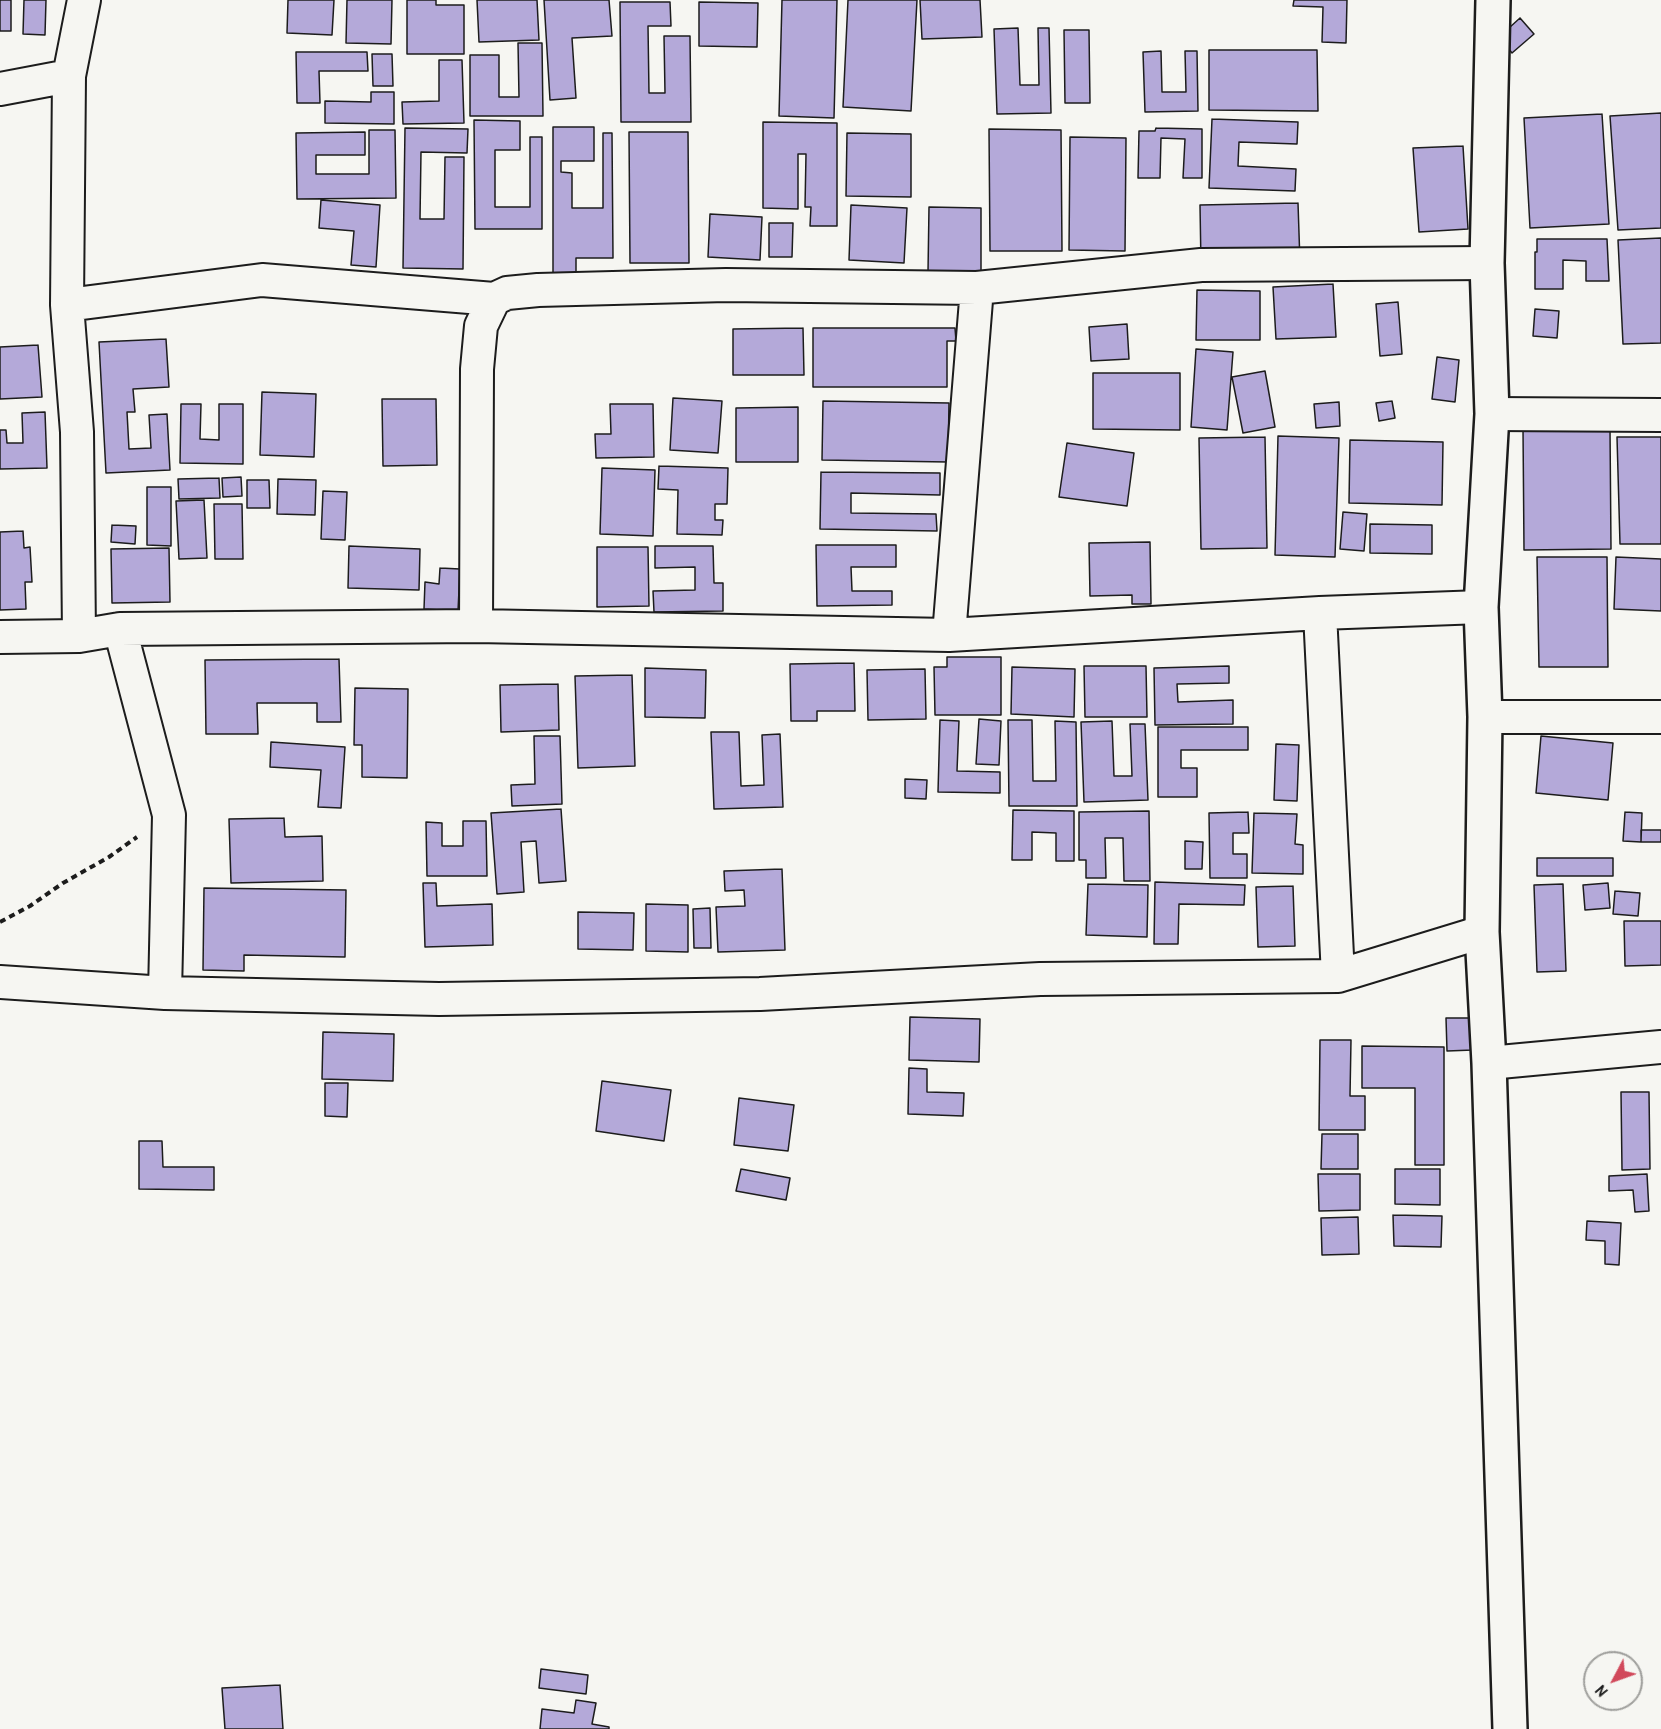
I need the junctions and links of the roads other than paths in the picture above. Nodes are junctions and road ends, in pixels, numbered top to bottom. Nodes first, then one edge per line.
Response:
1 (84, 0) edge
2 (1493, 0) edge
3 (69, 76) junction
4 (0, 89) edge
5 (1487, 263) junction
6 (977, 288) junction
7 (494, 299) junction
8 (67, 305) junction
9 (1492, 414) junction
10 (1661, 415) edge
11 (1481, 607) junction
12 (1320, 613) junction
13 (476, 626) junction
14 (120, 629) junction
15 (949, 635) junction
16 (79, 636) junction
17 (0, 637) edge
18 (1485, 717) junction
19 (1661, 717) edge
20 (1482, 932) junction
21 (1338, 976) junction
22 (0, 982) edge
23 (165, 993) junction
24 (1661, 1047) edge
25 (1489, 1062) junction
26 (1510, 1729) edge

1 - 3 street
2 - 5 street
3 - 4 street
3 - 8 street
5 - 6 street
5 - 9 street
6 - 7 street
6 - 15 street
7 - 8 street
7 - 13 street
8 - 16 street
9 - 10 street
9 - 11 street
11 - 12 street
11 - 18 street
12 - 15 street
12 - 21 street
13 - 14 street
13 - 15 street
14 - 16 street
14 - 23 street
16 - 17 street
18 - 19 street
18 - 20 street
20 - 21 street
20 - 25 street
21 - 23 street
22 - 23 street
24 - 25 street
25 - 26 street

